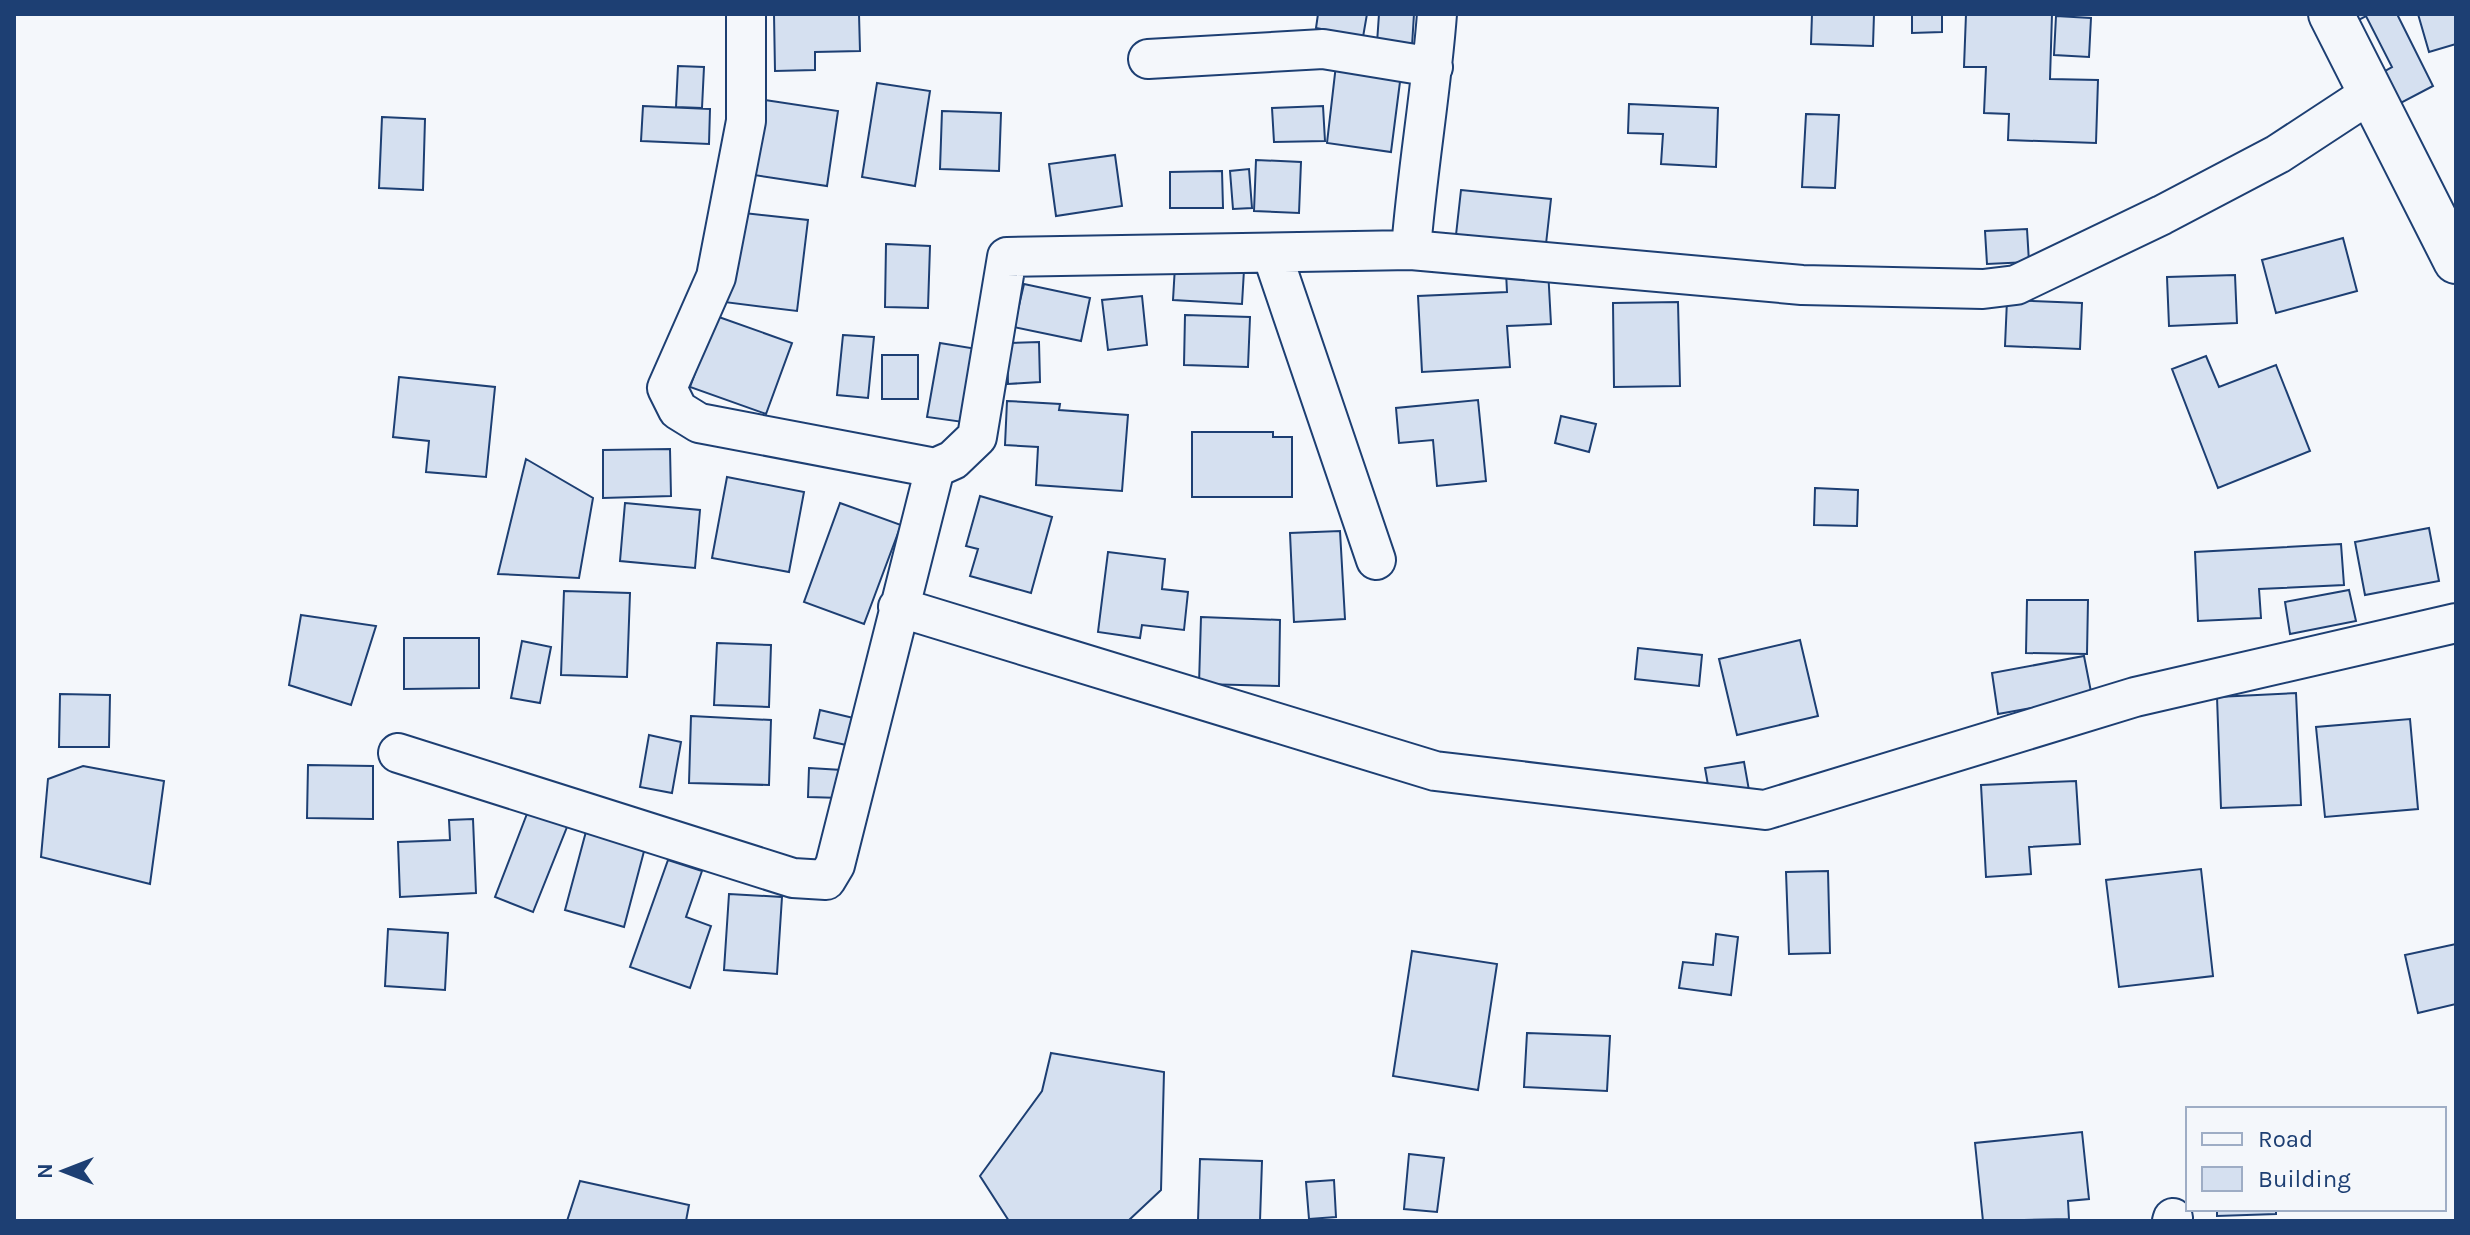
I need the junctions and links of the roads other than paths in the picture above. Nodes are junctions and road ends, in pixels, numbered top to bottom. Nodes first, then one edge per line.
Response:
1 (746, 14) edge
2 (1437, 14) edge
3 (2331, 14) edge
4 (1148, 59) dead end
5 (1433, 67) junction
6 (2371, 93) junction
7 (1411, 250) junction
8 (1272, 254) junction
9 (2456, 261) edge
10 (935, 468) junction
11 (1376, 560) dead end
12 (898, 607) junction
13 (2456, 623) edge
14 (398, 753) dead end

1 - 10 street
2 - 5 street
3 - 6 main road
4 - 5 street
5 - 7 street
6 - 7 street
6 - 9 main road
7 - 8 street
8 - 10 street
8 - 11 street
10 - 12 street
12 - 13 street
12 - 14 street

